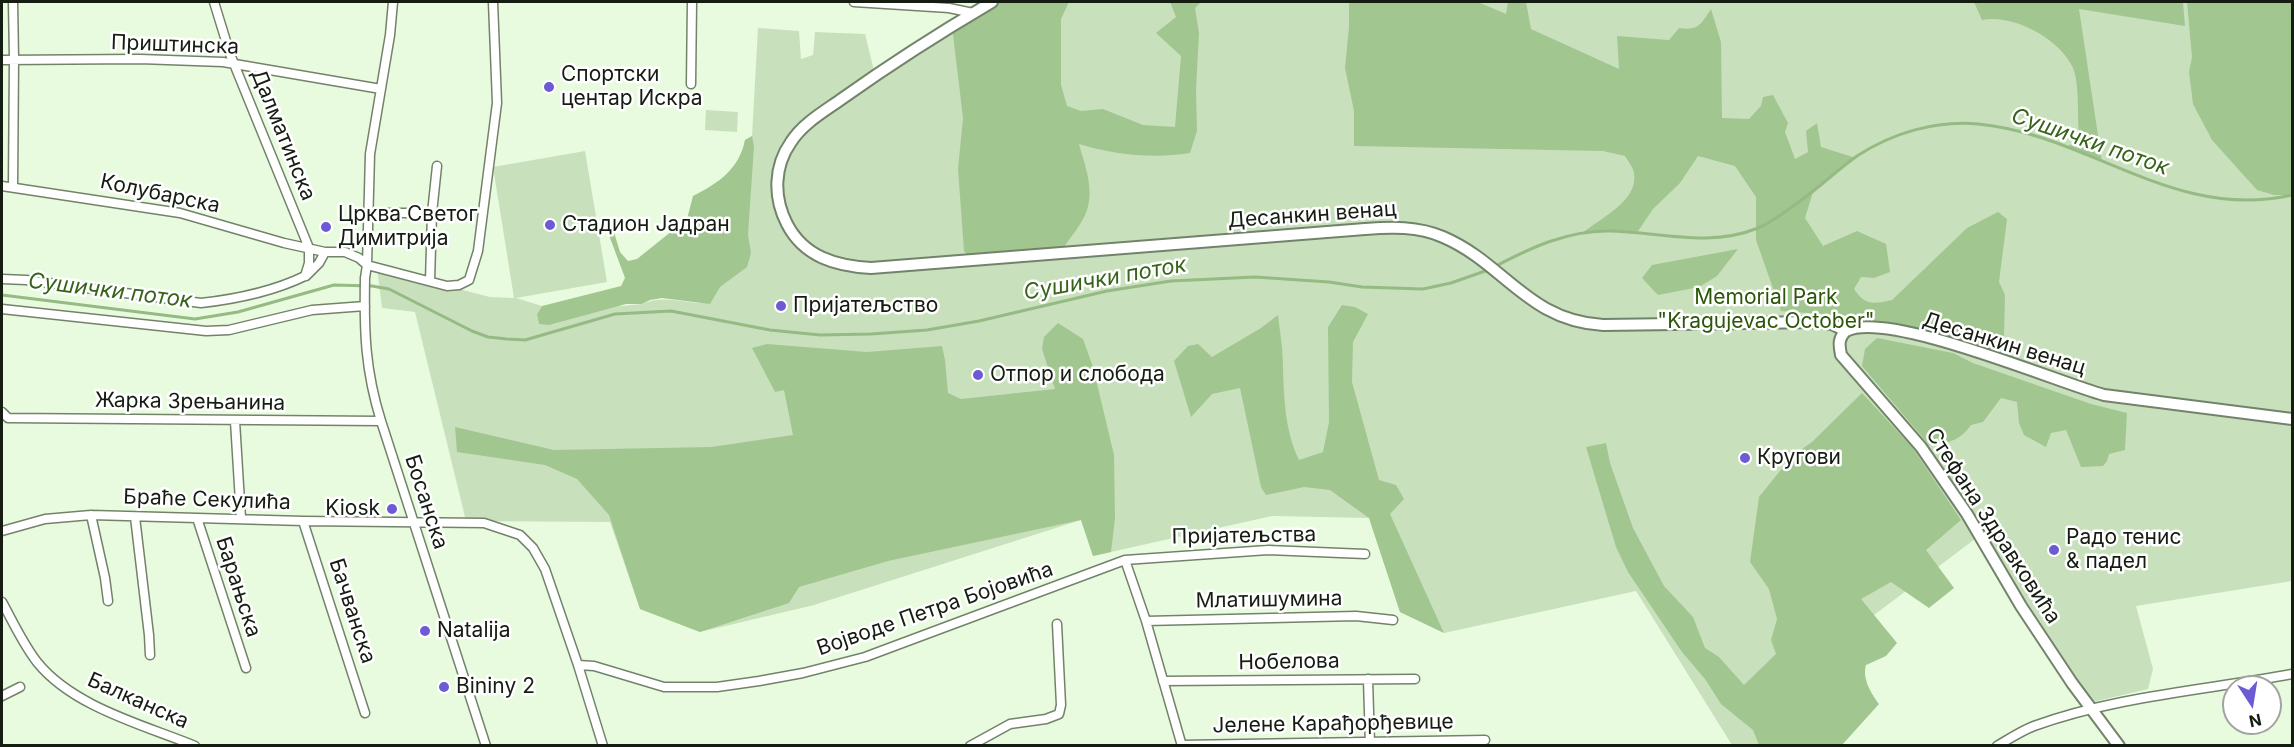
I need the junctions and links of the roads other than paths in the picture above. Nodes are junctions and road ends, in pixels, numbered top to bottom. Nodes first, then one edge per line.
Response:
1 (13, 2) edge
2 (214, 2) edge
3 (393, 2) edge
4 (493, 2) edge
5 (692, 2) edge
6 (854, 2) edge
7 (992, 2) edge
8 (973, 13) junction
9 (14, 59) junction
10 (2, 60) edge
11 (235, 64) junction
12 (691, 84) dead end
13 (381, 88) junction
14 (437, 166) dead end
15 (2, 186) edge
16 (13, 187) junction
17 (369, 213) junction
18 (432, 213) junction
19 (309, 248) junction
20 (325, 252) junction
21 (368, 266) junction
22 (305, 276) junction
23 (2, 279) edge
24 (430, 281) junction
25 (365, 302) junction
26 (2, 309) edge
27 (1846, 331) junction
28 (2, 412) edge
29 (2292, 419) edge
30 (235, 421) junction
31 (381, 421) junction
32 (91, 515) junction
33 (135, 517) junction
34 (197, 518) junction
35 (241, 518) junction
36 (303, 521) junction
37 (414, 521) junction
38 (2, 531) edge
39 (1365, 554) dead end
40 (1125, 560) junction
41 (108, 601) dead end
42 (2, 603) edge
43 (1393, 620) dead end
44 (1146, 621) junction
45 (1057, 624) dead end
46 (150, 655) dead end
47 (578, 665) junction
48 (246, 668) dead end
49 (2292, 674) edge
50 (1368, 679) junction
51 (1415, 679) dead end
52 (1163, 681) junction
53 (21, 687) dead end
54 (2, 696) edge
55 (2090, 710) junction
56 (365, 713) dead end
57 (1485, 740) dead end
58 (1370, 743) edge
59 (1182, 745) edge
60 (195, 746) edge
61 (486, 746) edge
62 (603, 746) edge
63 (970, 746) edge
64 (1997, 746) edge
65 (2119, 746) edge

1 - 9 street
2 - 11 street, Далматинска
3 - 13 street, Босанска
4 - 24 street, Колубарска
5 - 12 street
6 - 8 street
7 - 8 street, Десанкин венац
8 - 27 street, Десанкин венац
9 - 10 street, Приштинска
9 - 11 street, Приштинска
9 - 16 street
11 - 13 street, Приштинска
11 - 19 street, Далматинска
13 - 17 street, Босанска
14 - 18 street
15 - 16 street, Колубарска
16 - 19 street, Колубарска
17 - 18 street
17 - 21 street, Босанска
18 - 24 street
19 - 20 street, Колубарска
19 - 22 street
20 - 21 street, Колубарска
20 - 22 street
21 - 24 street, Колубарска
21 - 25 street, Босанска
22 - 23 street
25 - 26 street
25 - 31 street, Босанска
27 - 29 street, Десанкин венац
27 - 55 street, Стефана Здравковића
28 - 30 street, Жарка Зрењанина
30 - 31 street, Жарка Зрењанина
30 - 35 street
31 - 37 street, Босанска
32 - 33 street, Браће Секулића
32 - 38 street, Браће Секулића
32 - 41 street
33 - 34 street, Браће Секулића
33 - 46 street
34 - 35 street, Браће Секулића
34 - 48 street, Барањска
35 - 36 street, Браће Секулића
36 - 37 street, Браће Секулића
36 - 56 street, Бачванска
37 - 47 street
37 - 61 street, Босанска
39 - 40 street, Пријатељства
40 - 44 street
40 - 47 street, Војводе Петра Бојовића
42 - 60 street, Балканска
43 - 44 street, Млатишумина
44 - 52 street
45 - 63 street
47 - 62 street
49 - 55 street
50 - 51 street, Нобелова
50 - 52 street, Нобелова
50 - 58 street
52 - 59 street
53 - 54 street
55 - 64 street
55 - 65 street, Стефана Здравковића
57 - 58 street, Јелене Карађорђевице
58 - 59 street, Јелене Карађорђевице

